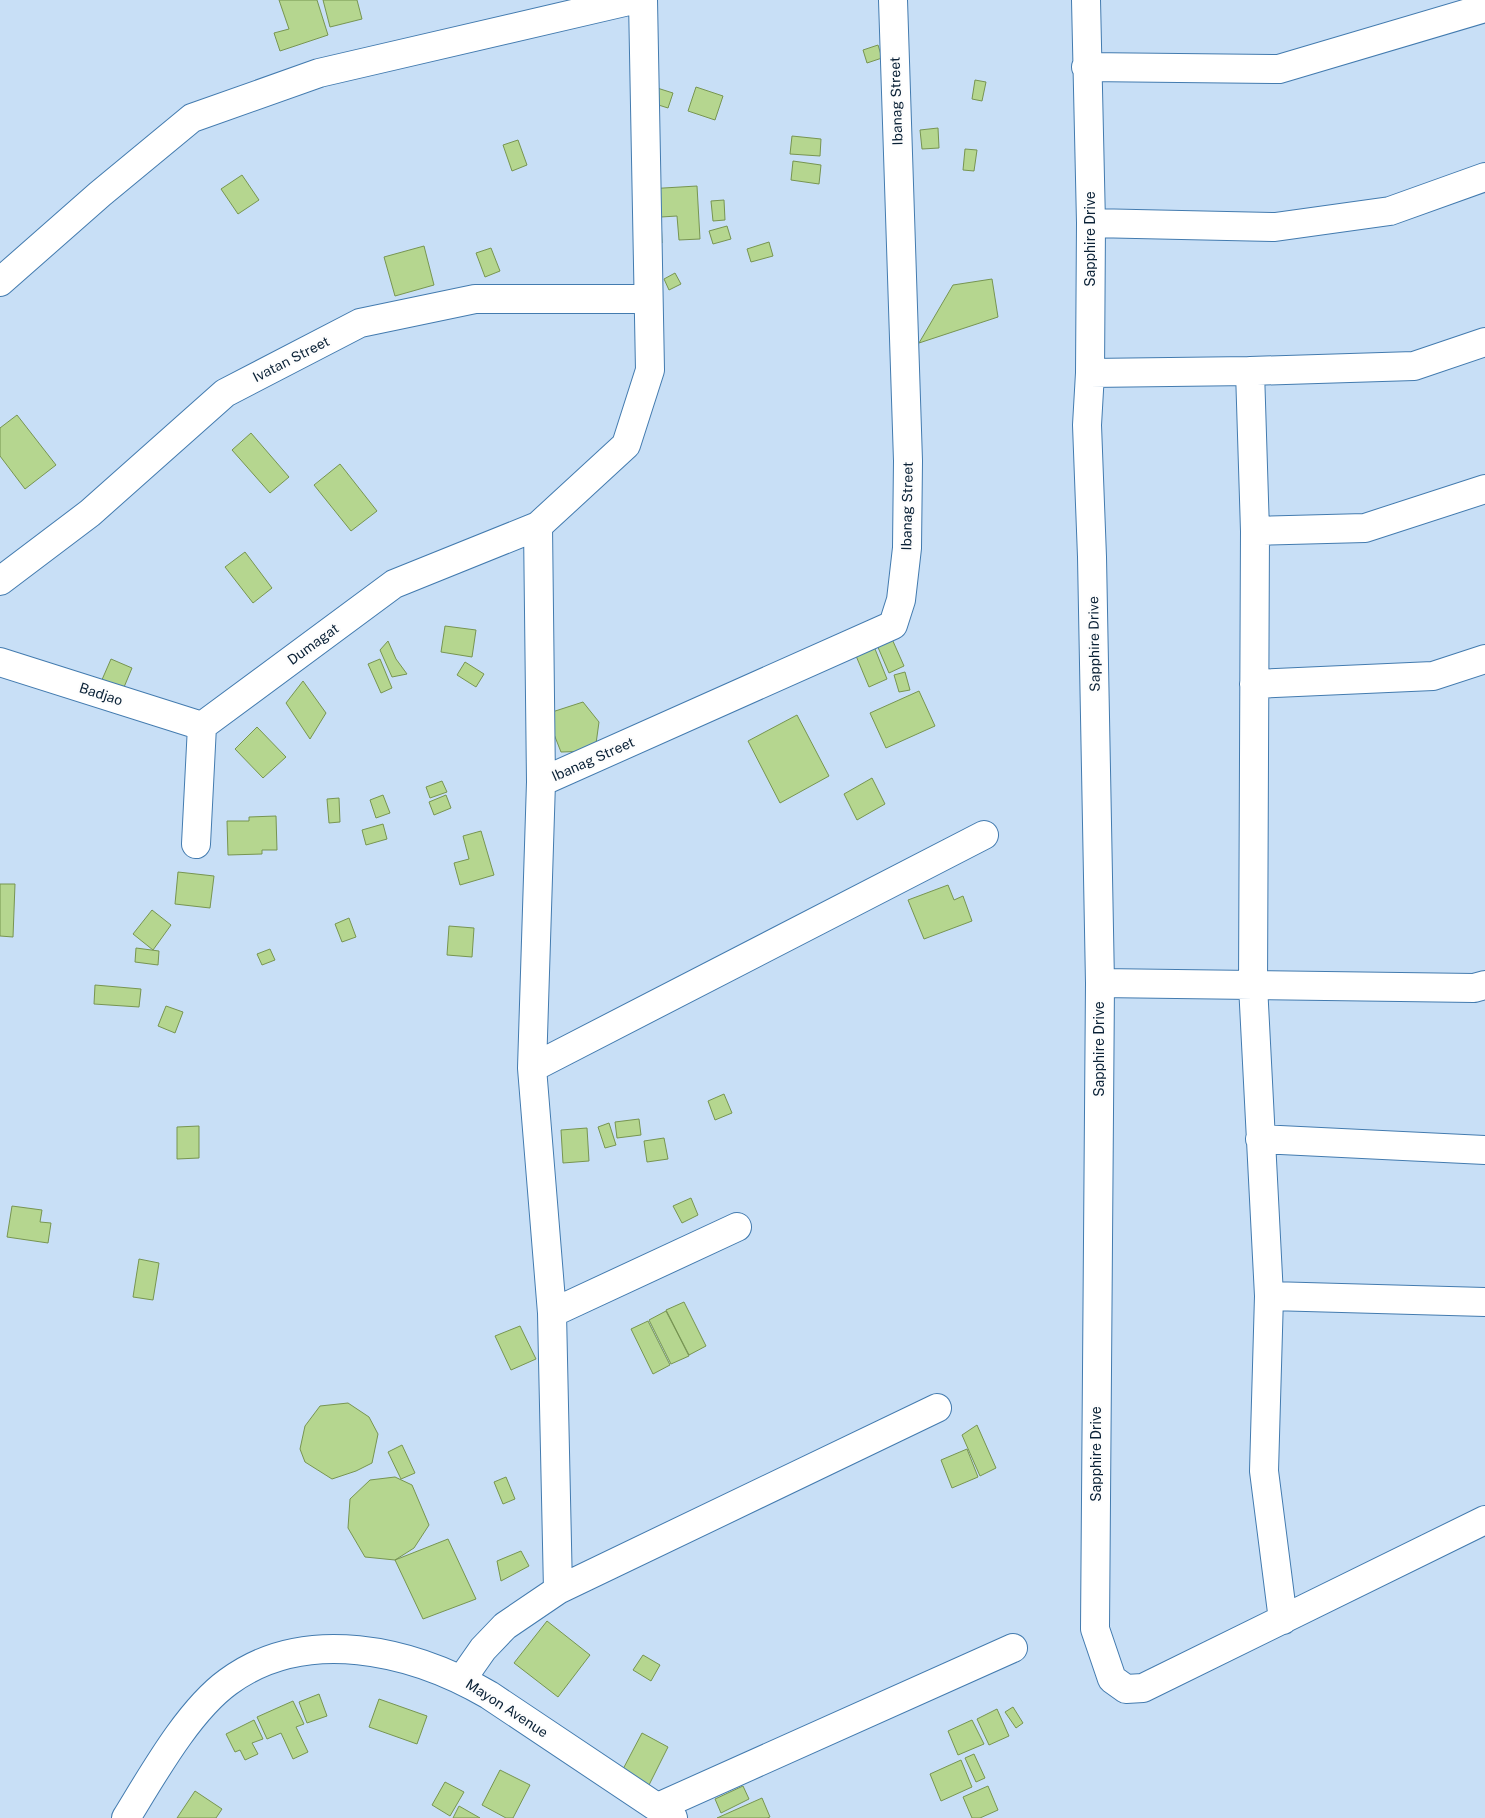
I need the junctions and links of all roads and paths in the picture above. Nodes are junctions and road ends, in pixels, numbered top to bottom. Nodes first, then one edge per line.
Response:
1 (633, 0) edge
2 (643, 0) edge
3 (893, 0) edge
4 (1086, 0) edge
5 (1485, 8) edge
6 (1086, 67) junction
7 (1485, 177) edge
8 (1091, 223) junction
9 (0, 282) edge
10 (648, 298) junction
11 (1485, 342) edge
12 (1250, 371) junction
13 (1090, 373) junction
14 (1485, 489) edge
15 (538, 526) junction
16 (1255, 530) junction
17 (0, 582) edge
18 (1485, 659) edge
19 (0, 662) edge
20 (1254, 684) junction
21 (202, 726) junction
22 (541, 782) junction
23 (984, 836) dead end
24 (196, 844) dead end
25 (1100, 983) junction
26 (1485, 984) edge
27 (1253, 986) junction
28 (532, 1068) junction
29 (1260, 1139) junction
30 (1485, 1150) edge
31 (737, 1227) dead end
32 (1269, 1296) junction
33 (1485, 1302) edge
34 (552, 1313) junction
35 (937, 1408) dead end
36 (1485, 1520) edge
37 (558, 1590) junction
38 (1283, 1620) junction
39 (1013, 1648) dead end
40 (462, 1679) junction
41 (665, 1813) edge
42 (126, 1818) edge

1 - 9 street
2 - 10 street
3 - 22 street, Ibanag Street
4 - 6 street, Sapphire Drive
5 - 6 street
6 - 8 street, Sapphire Drive
7 - 8 street
8 - 13 street, Sapphire Drive
10 - 15 street
10 - 17 street, Ivatan Street
11 - 12 street
12 - 13 street
12 - 16 street
13 - 25 street, Sapphire Drive
14 - 16 street
15 - 21 street, Dumagat
15 - 22 street
16 - 20 street
18 - 20 street
19 - 21 street, Badjao
20 - 27 street
21 - 24 street
22 - 28 street
23 - 28 street
25 - 27 street
25 - 38 street, Sapphire Drive
26 - 27 street
27 - 29 street
28 - 34 street
29 - 30 street
29 - 32 street
31 - 34 street
32 - 33 street
32 - 38 street
34 - 37 street
35 - 37 street
36 - 38 street, Sapphire Drive
37 - 40 street
39 - 41 street
40 - 41 street, Mayon Avenue
40 - 42 street, Mayon Avenue

